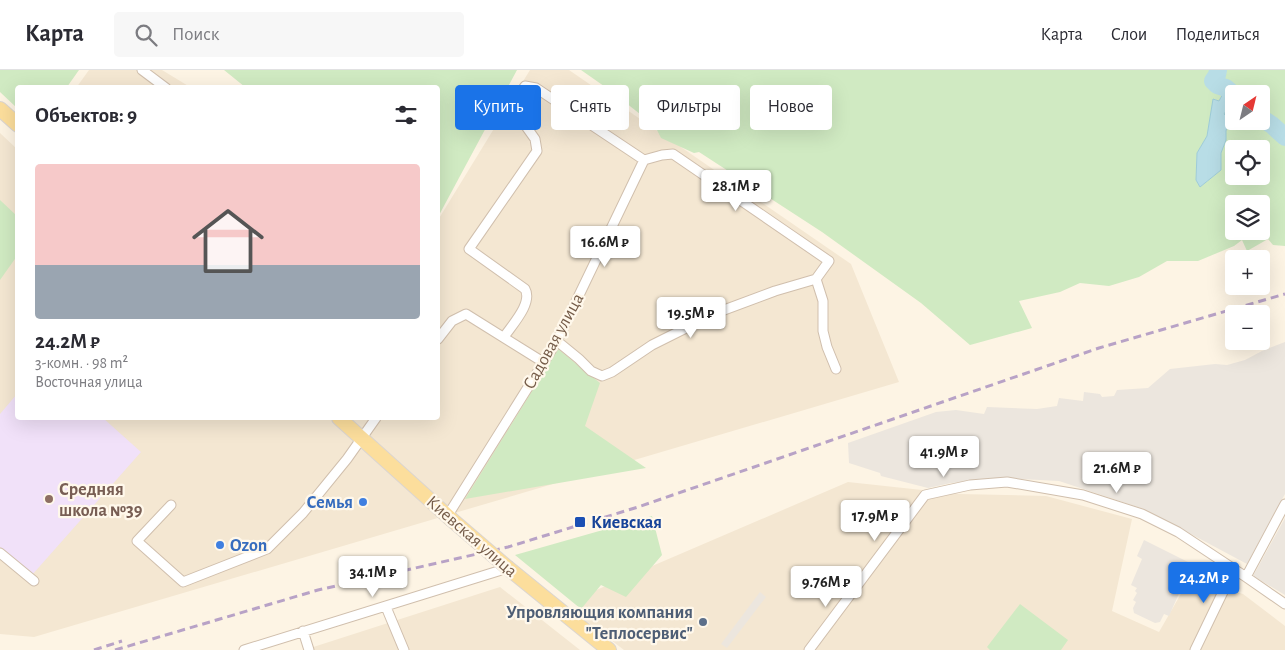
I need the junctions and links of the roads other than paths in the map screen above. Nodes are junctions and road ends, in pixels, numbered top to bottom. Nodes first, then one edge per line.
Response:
1 (142, 70) edge
2 (162, 85) edge
3 (0, 109) edge
4 (15, 122) edge
5 (644, 160) junction
6 (816, 279) junction
7 (440, 336) edge
8 (504, 337) junction
9 (557, 341) junction
10 (543, 362) junction
11 (836, 369) dead end
12 (341, 420) edge
13 (374, 420) edge
14 (361, 437) junction
15 (1285, 504) edge
16 (171, 505) dead end
17 (449, 517) junction
18 (0, 553) edge
19 (508, 568) junction
20 (1234, 569) junction
21 (1246, 576) junction
22 (34, 581) dead end
23 (1285, 604) edge
24 (386, 607) junction
25 (303, 631) junction
26 (244, 650) edge
27 (309, 650) edge
28 (404, 650) edge
29 (609, 650) edge
30 (809, 650) edge
31 (1195, 650) edge

1 - 2 street
3 - 4 main road
5 - 6 street
5 - 8 street
5 - 9 street, Садовая улица
6 - 9 street
6 - 11 street
7 - 8 street
8 - 10 street
9 - 10 street, Садовая улица
10 - 17 street, Садовая улица
12 - 14 main road, Киевская улица
13 - 14 street
14 - 16 street
14 - 17 main road, Киевская улица
15 - 21 street
17 - 19 main road, Киевская улица, bridge
18 - 22 street
19 - 24 street
19 - 29 main road, Киевская улица
20 - 21 street
20 - 30 street
20 - 31 street
21 - 23 street
24 - 25 street
24 - 28 street
25 - 26 street
25 - 27 street

